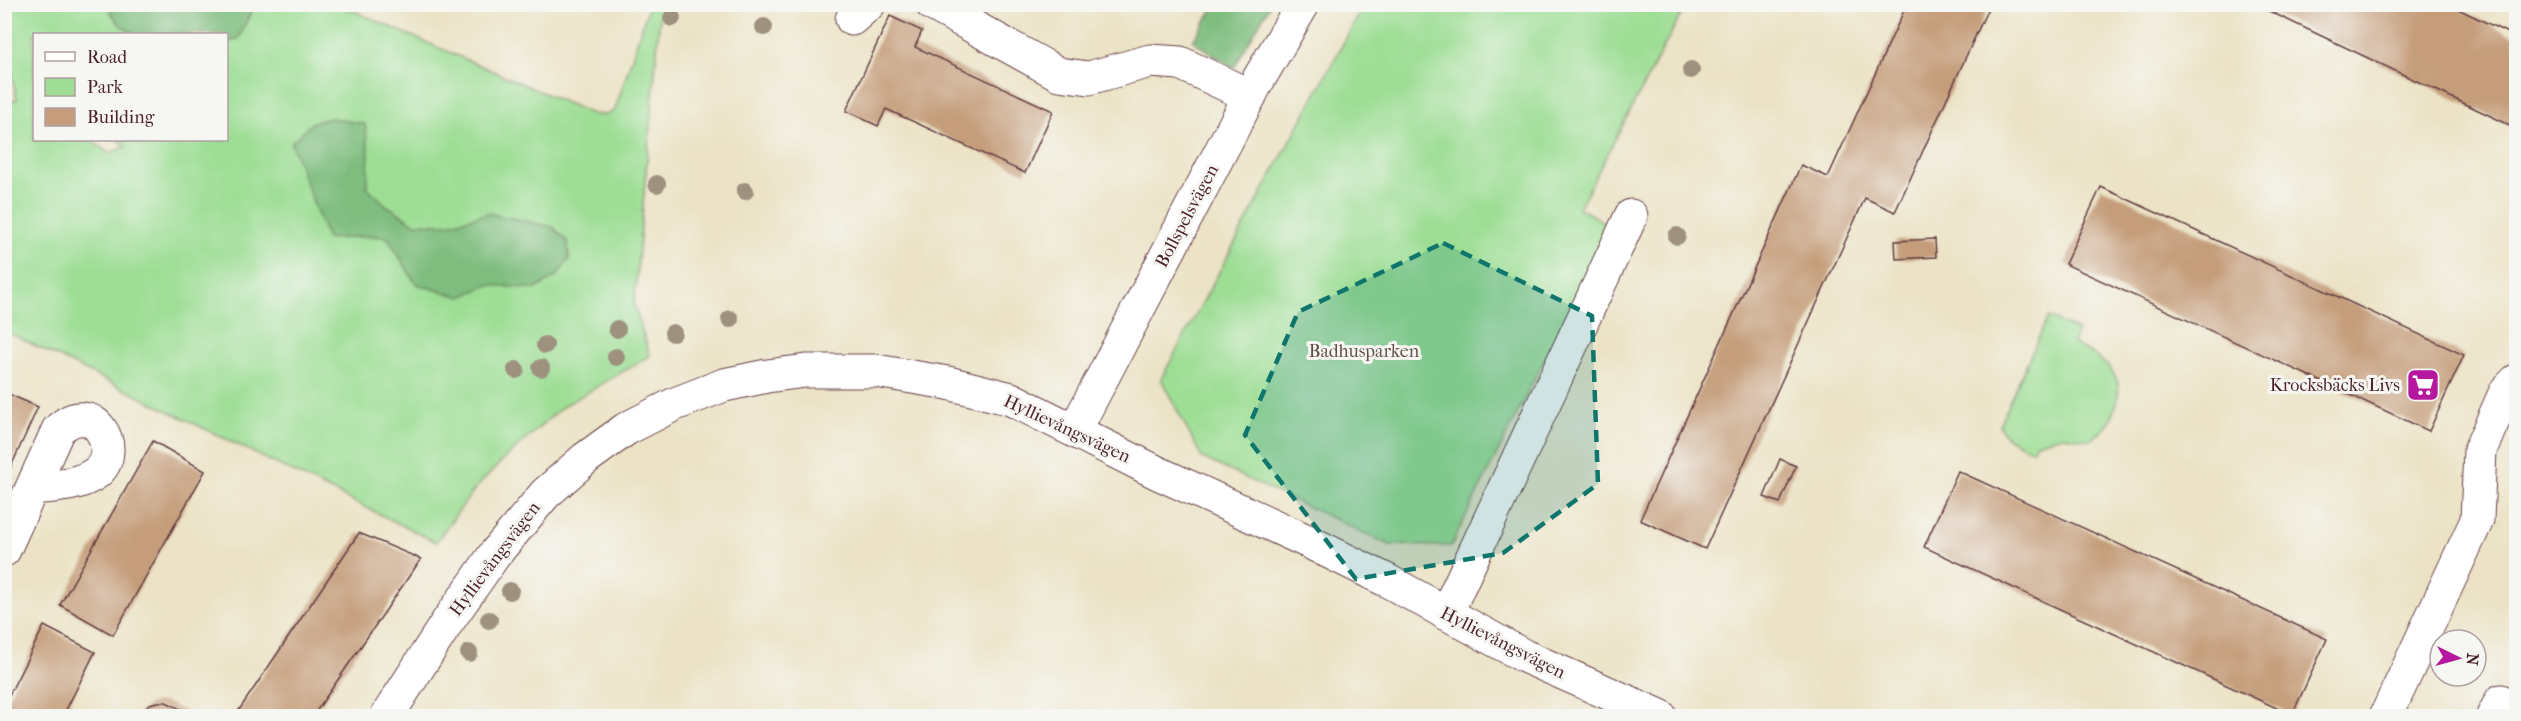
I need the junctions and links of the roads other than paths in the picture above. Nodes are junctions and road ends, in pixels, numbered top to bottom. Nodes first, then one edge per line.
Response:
1 (932, 4) edge
2 (1303, 4) edge
3 (1250, 96) junction
4 (1631, 216) dead end
5 (2517, 381) edge
6 (1075, 430) junction
7 (32, 488) dead end
8 (4, 550) edge
9 (1446, 614) junction
10 (387, 717) edge
11 (1660, 717) edge
12 (2386, 717) edge

1 - 3 street
2 - 3 street, Bollspelsvägen
3 - 6 street, Bollspelsvägen
4 - 9 street
5 - 12 street
6 - 9 street, Hyllievångsvägen
6 - 10 street, Hyllievångsvägen
7 - 8 street
9 - 11 street, Hyllievångsvägen

